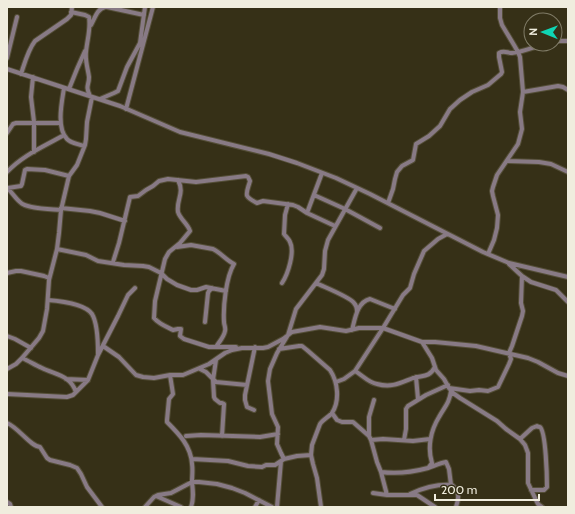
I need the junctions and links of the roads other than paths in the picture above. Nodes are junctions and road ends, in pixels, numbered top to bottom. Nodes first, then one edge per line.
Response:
1 (72, 7) edge
2 (106, 7) edge
3 (146, 7) edge
4 (153, 7) edge
5 (500, 7) edge
6 (71, 12) junction
7 (144, 15) junction
8 (17, 17) dead end
9 (90, 28) junction
10 (86, 51) junction
11 (523, 51) edge
12 (518, 52) junction
13 (7, 58) edge
14 (7, 69) edge
15 (21, 74) junction
16 (33, 77) junction
17 (67, 89) junction
18 (568, 90) edge
19 (523, 92) junction
20 (91, 96) junction
21 (100, 99) junction
22 (126, 109) junction
23 (34, 122) junction
24 (60, 123) junction
25 (7, 134) edge
26 (64, 135) junction
27 (84, 146) junction
28 (34, 152) junction
29 (507, 161) junction
30 (7, 172) edge
31 (568, 172) edge
32 (322, 173) junction
33 (69, 176) junction
34 (178, 180) junction
35 (8, 188) edge
36 (357, 188) junction
37 (314, 195) junction
38 (388, 203) junction
39 (288, 204) junction
40 (61, 209) junction
41 (345, 209) junction
42 (307, 213) junction
43 (125, 221) junction
44 (335, 226) junction
45 (380, 228) dead end
46 (447, 234) junction
47 (174, 248) junction
48 (57, 249) junction
49 (488, 254) junction
50 (113, 262) junction
51 (509, 263) junction
52 (7, 273) edge
53 (161, 273) junction
54 (522, 276) junction
55 (567, 276) edge
56 (49, 278) junction
57 (282, 283) dead end
58 (316, 283) junction
59 (134, 288) dead end
60 (212, 288) junction
61 (226, 291) junction
62 (48, 300) junction
63 (568, 302) edge
64 (395, 309) junction
65 (357, 312) junction
66 (205, 322) dead end
67 (383, 328) junction
68 (352, 330) junction
69 (288, 335) junction
70 (7, 336) edge
71 (422, 342) junction
72 (103, 346) junction
73 (216, 347) junction
74 (255, 347) junction
75 (31, 348) junction
76 (242, 348) junction
77 (279, 349) junction
78 (509, 353) junction
79 (98, 355) junction
80 (22, 358) junction
81 (216, 360) junction
82 (435, 367) junction
83 (7, 369) edge
84 (200, 369) dead end
85 (355, 371) junction
86 (170, 375) junction
87 (568, 376) edge
88 (416, 377) junction
89 (66, 378) junction
90 (88, 380) junction
91 (213, 380) junction
92 (336, 382) junction
93 (247, 385) junction
94 (449, 388) junction
95 (76, 392) junction
96 (7, 394) edge
97 (374, 400) dead end
98 (418, 400) junction
99 (254, 410) dead end
100 (332, 413) junction
101 (7, 423) edge
102 (278, 434) junction
103 (186, 436) dead end
104 (222, 436) junction
105 (370, 438) junction
106 (430, 439) junction
107 (520, 439) junction
108 (404, 440) junction
109 (311, 455) junction
110 (192, 459) junction
111 (283, 460) junction
112 (429, 468) junction
113 (381, 472) junction
114 (192, 482) junction
115 (451, 485) junction
116 (531, 490) junction
117 (373, 493) dead end
118 (410, 494) junction
119 (156, 496) junction
120 (387, 496) junction
121 (259, 500) junction
122 (7, 502) edge
123 (98, 502) junction
124 (265, 505) edge
125 (11, 507) edge
126 (99, 507) edge
127 (102, 507) edge
128 (145, 507) edge
129 (181, 507) edge
130 (191, 507) edge
131 (255, 507) edge
132 (272, 507) edge
133 (277, 507) edge
134 (321, 507) edge
135 (435, 507) edge
136 (456, 507) edge
137 (542, 507) edge

1 - 6 street
2 - 7 street
2 - 9 street
3 - 7 street
4 - 22 street
5 - 12 street
6 - 9 street
6 - 15 street
7 - 21 street
8 - 13 street
9 - 10 street
10 - 17 street
10 - 20 street
11 - 12 street
12 - 19 street
12 - 38 street
14 - 15 street
15 - 16 street
16 - 17 street
16 - 23 street
17 - 20 street
17 - 24 street
18 - 19 street
19 - 29 street
20 - 21 street
20 - 27 street
21 - 22 street
22 - 32 street
23 - 24 street
23 - 25 street
23 - 28 street
24 - 26 street
26 - 27 street
26 - 28 street
27 - 33 street
28 - 30 street
29 - 31 street
29 - 49 street
32 - 36 street
32 - 37 street
33 - 35 street
33 - 40 street
34 - 39 street
34 - 43 street
34 - 47 street
35 - 40 street
36 - 38 street
36 - 41 street
37 - 41 street
37 - 42 street
38 - 46 street
39 - 42 street
39 - 57 street
40 - 43 street
40 - 48 street
41 - 44 street
41 - 45 street
42 - 44 street
43 - 50 street
44 - 58 street
46 - 49 street
46 - 64 street
47 - 53 street
47 - 61 street
48 - 50 street
48 - 56 street
49 - 51 street
50 - 53 street
51 - 54 street
51 - 55 street
52 - 56 street
53 - 60 street
53 - 73 street
54 - 63 street
54 - 78 street
56 - 62 street
58 - 65 street
58 - 69 street
59 - 72 street
60 - 61 street
60 - 66 street
61 - 73 street
62 - 75 street
62 - 79 street
64 - 65 street
64 - 67 street
65 - 68 street
67 - 68 street
67 - 71 street
67 - 85 street
68 - 69 street
69 - 74 street
69 - 77 street
70 - 75 street
71 - 78 street
71 - 82 street
72 - 79 street
72 - 86 street
73 - 76 street
74 - 76 street
74 - 93 street
75 - 80 street
76 - 81 street
77 - 92 street
77 - 102 street
78 - 87 street
78 - 94 street
79 - 90 street
80 - 83 street
80 - 89 street
81 - 86 street
81 - 91 street
82 - 88 street
82 - 94 street
84 - 91 street
85 - 88 street
85 - 92 street
86 - 110 street
88 - 98 street
89 - 90 street
89 - 95 street
90 - 95 street
91 - 93 street
91 - 104 street
92 - 100 street
93 - 99 street
94 - 98 street
94 - 106 street
94 - 107 street
95 - 96 street
97 - 105 street
98 - 108 street
100 - 105 street
100 - 109 street
101 - 123 street
102 - 104 street
102 - 111 street
103 - 104 street
105 - 108 street
105 - 113 street
106 - 108 street
106 - 112 street
107 - 116 street
107 - 116 street
109 - 111 street
109 - 134 street
110 - 111 street
110 - 114 street
111 - 133 street
112 - 113 street
112 - 115 street
113 - 120 street
114 - 119 street
114 - 121 street
114 - 130 street
115 - 118 street
115 - 136 street
116 - 137 street
117 - 120 street
118 - 120 street
118 - 135 street
119 - 128 street
119 - 129 street
121 - 124 street
121 - 131 street
122 - 125 street
123 - 126 street
123 - 127 street
124 - 132 street

